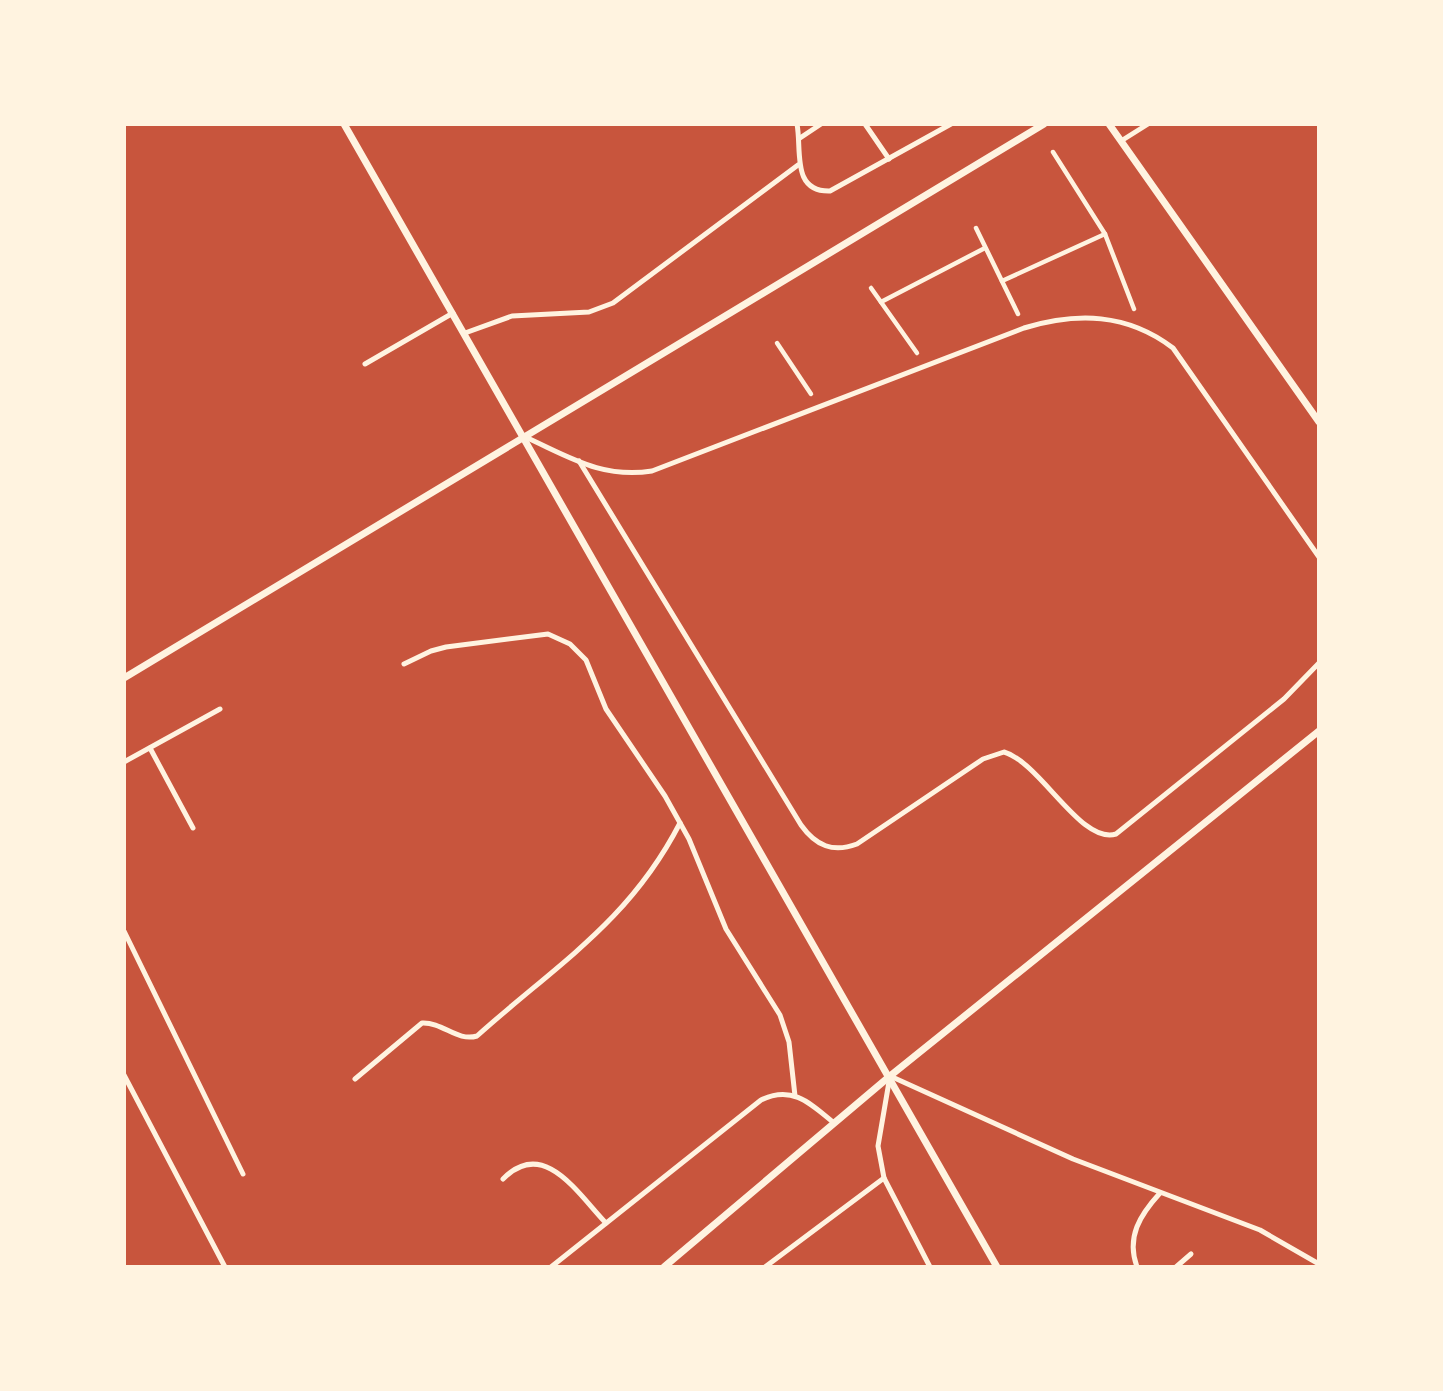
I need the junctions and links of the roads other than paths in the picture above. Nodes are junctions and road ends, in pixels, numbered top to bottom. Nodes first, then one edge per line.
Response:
1 (344, 124) edge
2 (797, 124) edge
3 (821, 124) edge
4 (865, 124) edge
5 (951, 124) edge
6 (1044, 124) edge
7 (1109, 124) edge
8 (1148, 124) edge
9 (800, 138) junction
10 (1121, 141) junction
11 (889, 159) junction
12 (798, 165) junction
13 (453, 313) junction
14 (465, 333) junction
15 (365, 364) dead end
16 (1319, 422) edge
17 (523, 436) junction
18 (579, 461) junction
19 (1319, 557) edge
20 (1319, 663) edge
21 (404, 664) dead end
22 (124, 678) edge
23 (220, 709) dead end
24 (1319, 731) edge
25 (150, 748) junction
26 (124, 762) edge
27 (680, 823) junction
28 (193, 828) dead end
29 (124, 931) edge
30 (124, 1075) edge
31 (890, 1076) junction
32 (355, 1079) dead end
33 (795, 1096) junction
34 (834, 1123) junction
35 (243, 1174) dead end
36 (884, 1178) junction
37 (503, 1179) dead end
38 (1160, 1193) junction
39 (606, 1223) junction
40 (1191, 1254) dead end
41 (1305, 1258) junction
42 (1319, 1264) edge
43 (225, 1267) edge
44 (551, 1267) edge
45 (664, 1267) edge
46 (765, 1267) edge
47 (930, 1267) edge
48 (997, 1267) edge
49 (1137, 1267) edge
50 (1176, 1267) edge
51 (1308, 1267) edge

1 - 13 street
2 - 9 lane
3 - 9 lane
4 - 11 lane
5 - 11 lane
6 - 17 street
7 - 10 street
8 - 10 lane
9 - 12 lane
10 - 16 street
11 - 12 lane
12 - 14 lane
13 - 14 street
13 - 15 lane
14 - 17 street
17 - 18 lane
17 - 22 street
17 - 31 street
18 - 19 lane
18 - 20 lane
21 - 27 lane
23 - 25 lane
24 - 31 street
25 - 26 lane
25 - 28 lane
27 - 32 lane
27 - 33 lane
29 - 35 lane
30 - 43 lane
31 - 34 street
31 - 36 lane
31 - 38 lane
31 - 48 street
33 - 34 lane
33 - 39 lane
34 - 45 street
36 - 46 lane
36 - 47 lane
37 - 39 lane
38 - 41 lane
38 - 49 lane
39 - 44 lane
40 - 50 lane
41 - 42 lane
41 - 51 lane

